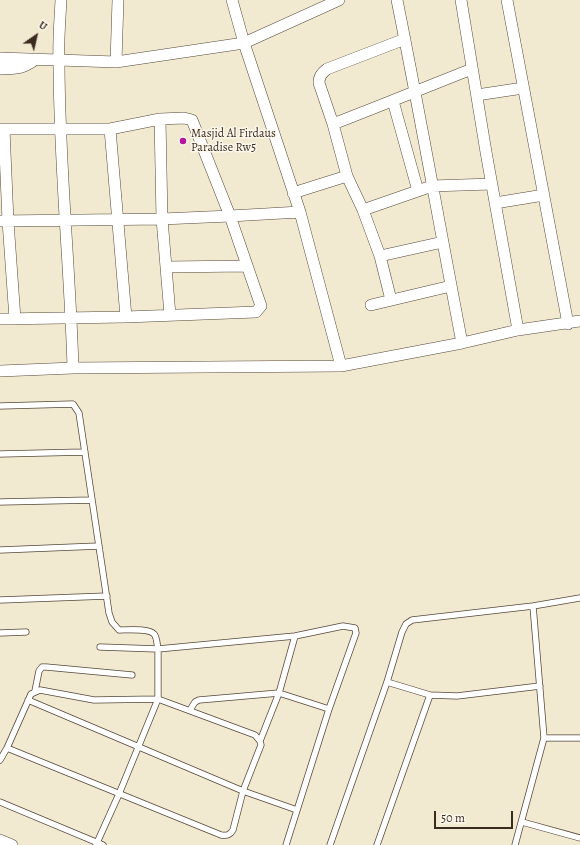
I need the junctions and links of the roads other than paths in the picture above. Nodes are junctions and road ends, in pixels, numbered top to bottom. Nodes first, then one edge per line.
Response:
1 (61, 0) edge
2 (118, 0) edge
3 (232, 0) edge
4 (340, 0) edge
5 (397, 0) edge
6 (462, 0) edge
7 (507, 0) edge
8 (405, 39) junction
9 (244, 43) junction
10 (0, 58) edge
11 (36, 59) junction
12 (58, 60) junction
13 (116, 62) junction
14 (0, 69) edge
15 (472, 69) junction
16 (523, 88) junction
17 (416, 91) junction
18 (477, 95) junction
19 (393, 102) junction
20 (160, 119) junction
21 (333, 124) junction
22 (2, 129) edge
23 (60, 129) junction
24 (110, 129) junction
25 (347, 176) junction
26 (491, 184) junction
27 (432, 186) junction
28 (418, 191) junction
29 (293, 193) junction
30 (544, 195) junction
31 (495, 203) junction
32 (363, 210) junction
33 (300, 212) junction
34 (230, 216) junction
35 (162, 219) junction
36 (117, 220) junction
37 (4, 221) edge
38 (66, 221) junction
39 (443, 242) junction
40 (380, 256) junction
41 (247, 266) junction
42 (166, 267) junction
43 (6, 270) edge
44 (451, 286) junction
45 (391, 300) junction
46 (371, 305) dead end
47 (170, 315) junction
48 (126, 317) junction
49 (72, 318) junction
50 (0, 319) edge
51 (15, 319) junction
52 (580, 321) edge
53 (568, 324) junction
54 (518, 330) junction
55 (462, 343) junction
56 (341, 366) junction
57 (73, 368) junction
58 (0, 371) edge
59 (0, 406) edge
60 (85, 452) junction
61 (0, 454) edge
62 (92, 500) junction
63 (0, 502) edge
64 (99, 546) junction
65 (0, 550) edge
66 (106, 596) junction
67 (580, 598) edge
68 (0, 600) edge
69 (533, 606) junction
70 (26, 632) dead end
71 (0, 633) edge
72 (295, 636) junction
73 (100, 647) dead end
74 (158, 649) junction
75 (132, 675) dead end
76 (387, 682) junction
77 (540, 686) junction
78 (35, 691) junction
79 (280, 694) junction
80 (430, 694) junction
81 (158, 699) junction
82 (28, 700) junction
83 (329, 709) junction
84 (190, 710) junction
85 (544, 738) junction
86 (580, 738) edge
87 (260, 741) junction
88 (138, 747) junction
89 (7, 748) junction
90 (0, 760) edge
91 (243, 791) junction
92 (119, 794) junction
93 (0, 802) edge
94 (297, 810) junction
95 (522, 822) junction
96 (580, 838) edge
97 (0, 840) edge
98 (96, 844) edge
99 (12, 845) edge
100 (103, 845) edge
101 (286, 845) edge
102 (330, 845) edge
103 (377, 845) edge
104 (515, 845) edge

1 - 12 street
2 - 13 street
3 - 9 street
4 - 9 street
5 - 8 street
6 - 15 street
7 - 16 street
8 - 17 street
8 - 21 street
9 - 13 street
9 - 29 street
10 - 11 street
11 - 12 street
11 - 14 street
12 - 13 street
12 - 23 street
15 - 17 street
15 - 18 street
16 - 18 street
16 - 30 street
17 - 19 street
17 - 27 street
18 - 26 street
19 - 21 street
19 - 28 street
20 - 24 street
20 - 34 street
20 - 35 street
21 - 25 street
22 - 23 street
22 - 37 street
23 - 24 street
23 - 38 street
24 - 36 street
25 - 29 street
25 - 32 street
26 - 27 street
26 - 31 street
27 - 28 street
27 - 39 street
28 - 32 street
29 - 33 street
30 - 31 street
30 - 53 street
31 - 54 street
32 - 40 street
33 - 34 street
33 - 56 street
34 - 35 street
34 - 41 street
35 - 36 street
35 - 42 street
36 - 38 street
36 - 48 street
37 - 38 street
37 - 43 street
38 - 49 street
39 - 40 street
39 - 44 street
40 - 45 street
41 - 42 street
41 - 47 street
42 - 47 street
43 - 51 street
44 - 45 street
44 - 55 street
45 - 46 street
47 - 48 street
48 - 49 street
49 - 51 street
49 - 57 street
50 - 51 street
52 - 53 street
53 - 54 street
54 - 55 street
55 - 56 street
56 - 57 street
57 - 58 street
59 - 60 lane
60 - 61 lane
60 - 62 lane
62 - 63 lane
62 - 64 lane
64 - 65 lane
64 - 66 lane
66 - 68 lane
66 - 74 lane
67 - 69 lane
69 - 76 lane
69 - 77 lane
70 - 71 lane
72 - 74 lane
72 - 79 lane
72 - 83 lane
73 - 74 lane
74 - 81 lane
75 - 78 lane
76 - 80 lane
76 - 102 lane
77 - 80 lane
77 - 85 lane
78 - 81 lane
78 - 82 lane
79 - 83 lane
79 - 84 lane
79 - 87 lane
80 - 103 lane
81 - 84 lane
81 - 88 lane
82 - 88 lane
82 - 89 lane
83 - 94 lane
84 - 87 lane
85 - 86 lane
85 - 95 lane
87 - 91 lane
88 - 91 lane
88 - 92 lane
89 - 90 lane
89 - 92 lane
91 - 92 lane
91 - 94 lane
92 - 98 lane
93 - 98 lane
94 - 101 lane
95 - 96 lane
95 - 104 lane
97 - 99 street
98 - 100 lane

